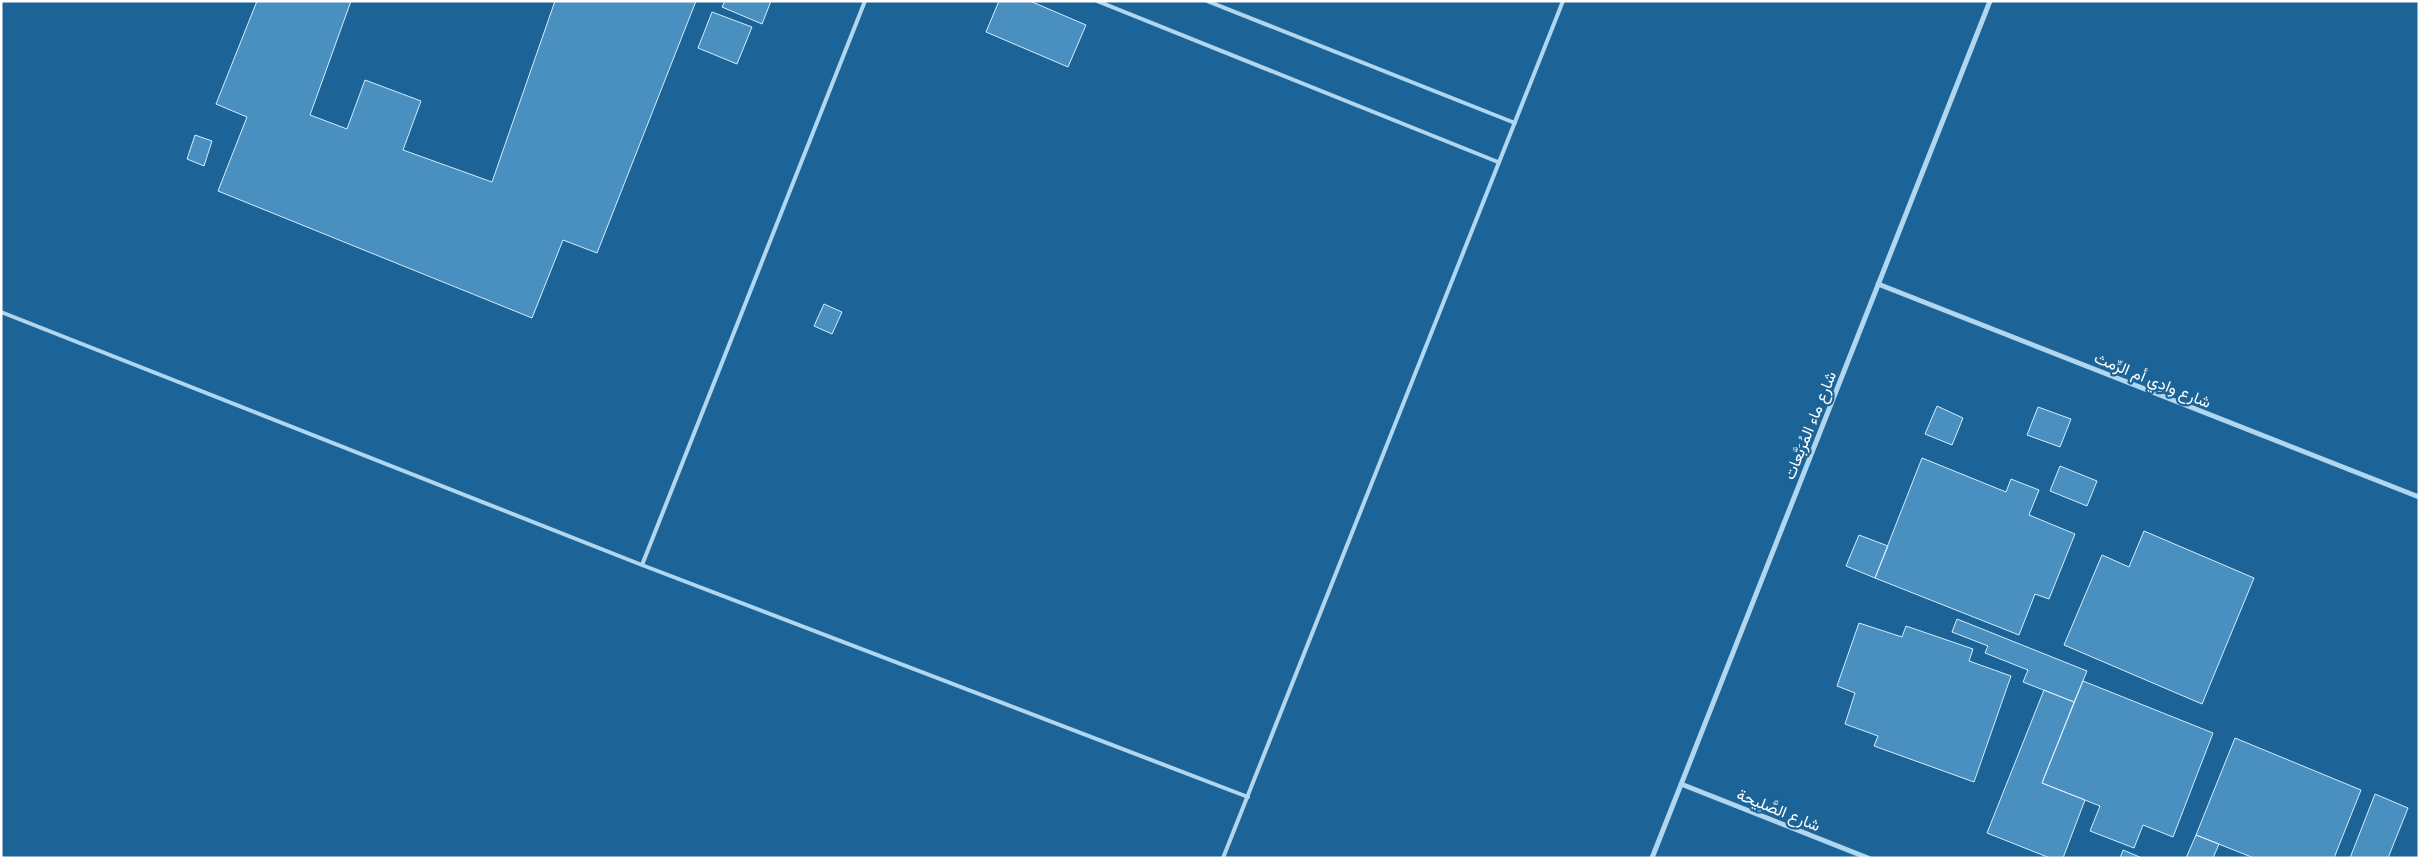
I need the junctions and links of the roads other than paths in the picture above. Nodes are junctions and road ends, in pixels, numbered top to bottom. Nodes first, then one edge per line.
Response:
1 (866, 1) edge
2 (1097, 1) edge
3 (1207, 1) edge
4 (1563, 1) edge
5 (1990, 1) edge
6 (1515, 123) junction
7 (1498, 162) junction
8 (1878, 284) junction
9 (1, 312) edge
10 (2419, 498) edge
11 (642, 565) junction
12 (1681, 784) junction
13 (1248, 796) junction
14 (1224, 858) edge
15 (1652, 858) edge
16 (1868, 858) edge

1 - 11 lane
2 - 7 lane
3 - 6 lane
4 - 6 lane
5 - 8 street, شارع ماء المُرَبَّعات
6 - 7 lane
7 - 13 lane
8 - 10 street, شارع وادِي أم الرِّمث
8 - 12 street, شارع ماء المُرَبَّعات
9 - 11 lane
11 - 13 lane
12 - 15 street, شارع ماء المُرَبَّعات
12 - 16 street, شارع الصَّلِيحة
13 - 14 lane

